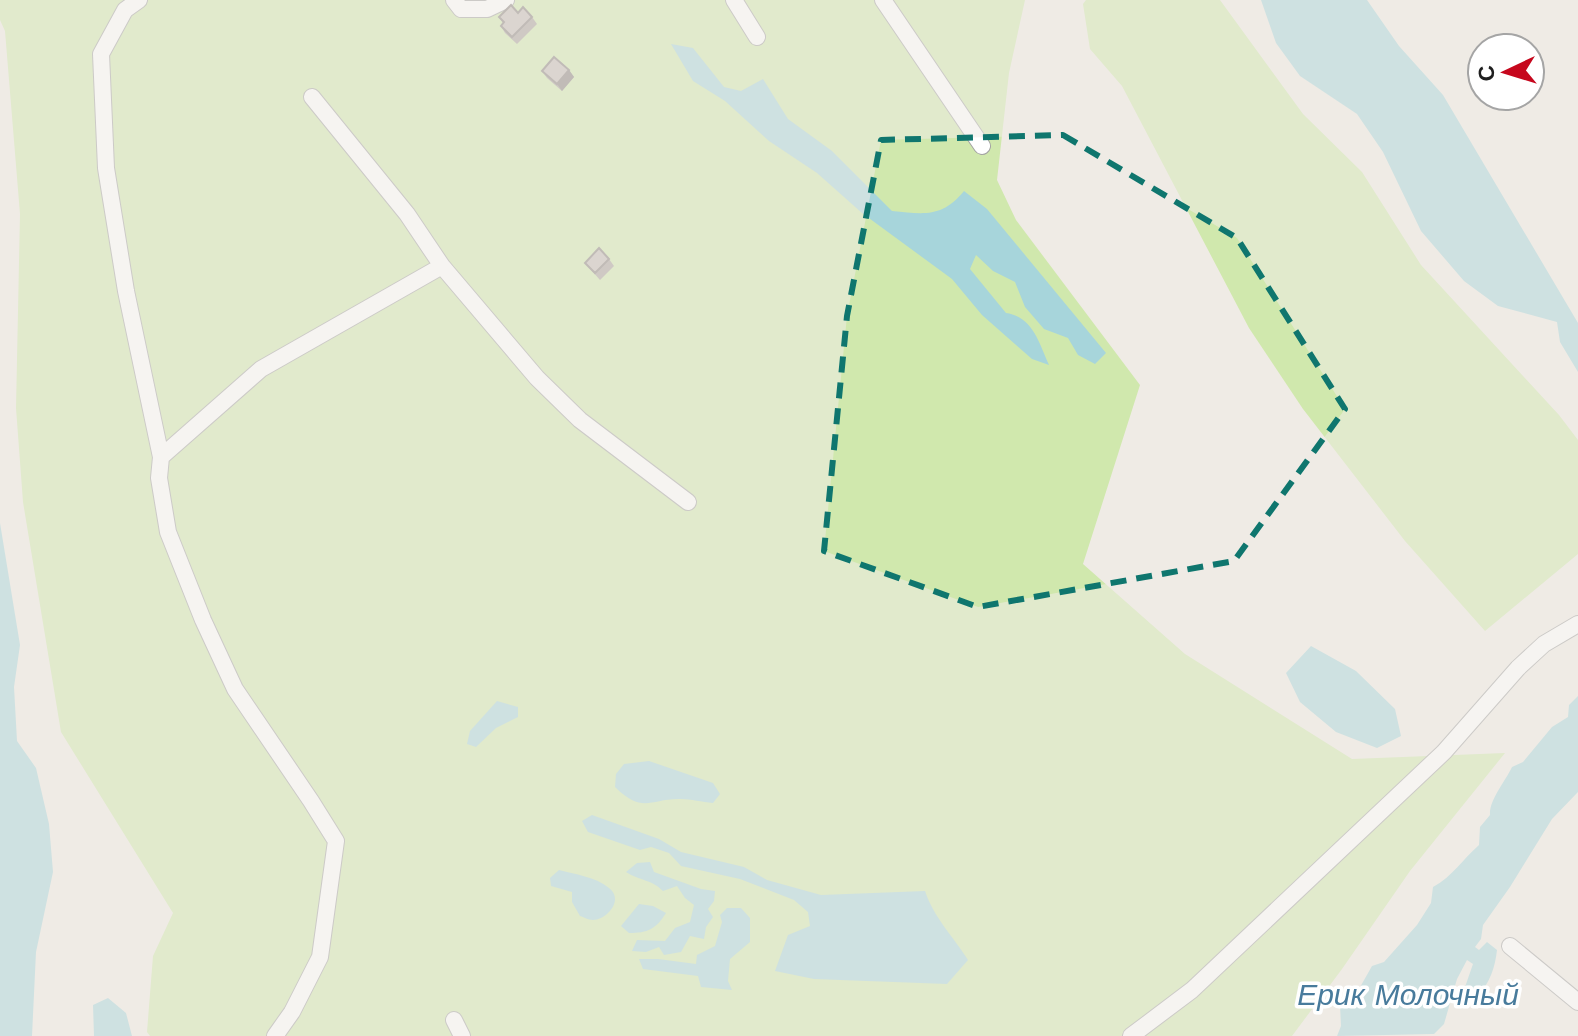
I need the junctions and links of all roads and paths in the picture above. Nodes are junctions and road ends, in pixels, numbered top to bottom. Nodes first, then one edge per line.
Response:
1 (139, 0) edge
2 (454, 0) edge
3 (506, 0) edge
4 (734, 0) edge
5 (883, 0) edge
6 (757, 37) dead end
7 (312, 97) dead end
8 (982, 146) dead end
9 (442, 266) junction
10 (161, 457) junction
11 (688, 502) dead end
12 (1578, 624) edge
13 (1510, 946) dead end
14 (1578, 1002) edge
15 (454, 1020) dead end
16 (275, 1036) edge
17 (462, 1036) edge
18 (1131, 1036) edge

1 - 10 street
2 - 3 street
4 - 6 street
5 - 8 street
7 - 9 street
9 - 10 street
9 - 11 street
10 - 16 street
12 - 18 street
13 - 14 street
15 - 17 street

